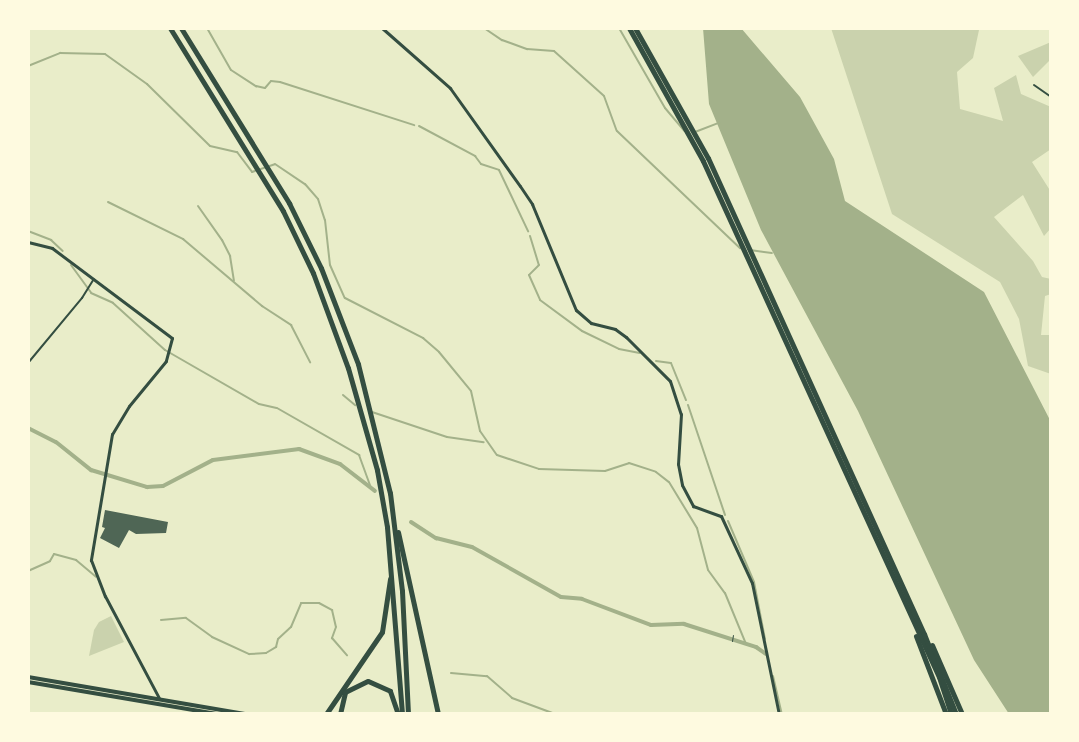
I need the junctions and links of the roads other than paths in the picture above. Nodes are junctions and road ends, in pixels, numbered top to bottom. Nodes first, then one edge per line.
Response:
1 (170, 28) edge
2 (181, 28) edge
3 (382, 28) edge
4 (632, 28) edge
5 (1034, 85) dead end
6 (1051, 97) edge
7 (28, 242) edge
8 (94, 278) junction
9 (28, 363) edge
10 (395, 524) junction
11 (391, 558) junction
12 (733, 635) dead end
13 (732, 641) dead end
14 (28, 680) edge
15 (160, 702) junction
16 (218, 714) edge
17 (242, 714) edge
18 (329, 714) edge
19 (340, 714) edge
20 (400, 714) edge
21 (408, 714) edge
22 (438, 714) edge
23 (779, 714) edge
24 (954, 714) edge

1 - 11 highway
2 - 10 highway
3 - 23 street
4 - 24 highway
4 - 24 highway
5 - 6 street
7 - 8 street
8 - 9 street
8 - 15 street
10 - 21 highway
10 - 22 highway
11 - 18 highway
11 - 20 highway
12 - 13 lane
14 - 15 main road
15 - 16 main road
15 - 17 main road
19 - 20 highway

